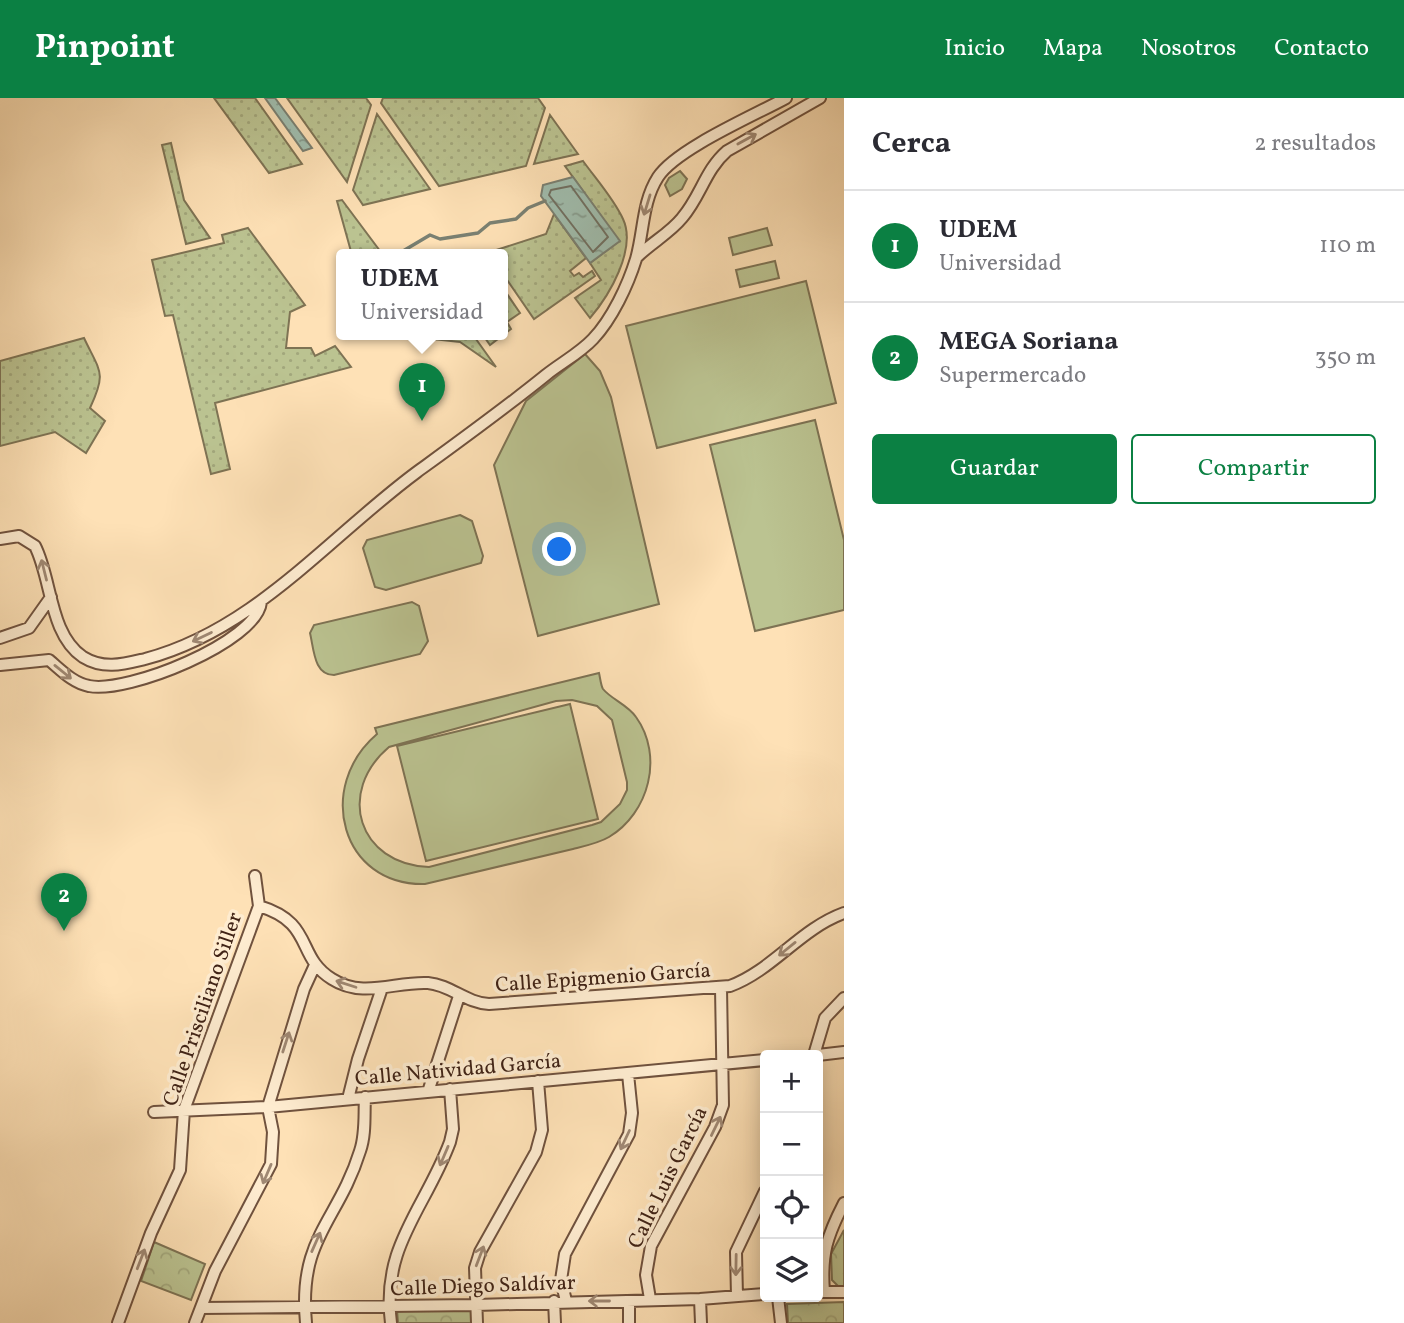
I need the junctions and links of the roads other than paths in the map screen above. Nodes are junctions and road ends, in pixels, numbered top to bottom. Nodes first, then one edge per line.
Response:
1 (786, 98) edge
2 (820, 98) edge
3 (637, 257) junction
4 (0, 539) edge
5 (51, 597) junction
6 (261, 602) junction
7 (0, 638) edge
8 (0, 665) edge
9 (255, 876) dead end
10 (259, 906) junction
11 (844, 914) edge
12 (315, 965) junction
13 (382, 988) junction
14 (721, 988) junction
15 (459, 996) junction
16 (844, 998) edge
17 (817, 1050) edge
18 (844, 1052) edge
19 (823, 1054) edge
20 (760, 1060) edge
21 (723, 1064) junction
22 (628, 1073) junction
23 (538, 1081) junction
24 (450, 1089) junction
25 (428, 1092) junction
26 (365, 1097) junction
27 (348, 1099) junction
28 (268, 1107) junction
29 (184, 1110) junction
30 (154, 1112) dead end
31 (760, 1201) edge
32 (844, 1203) edge
33 (823, 1254) edge
34 (823, 1292) edge
35 (844, 1292) edge
36 (760, 1294) edge
37 (737, 1296) junction
38 (650, 1299) junction
39 (701, 1299) junction
40 (554, 1301) junction
41 (566, 1301) junction
42 (629, 1301) junction
43 (778, 1302) edge
44 (476, 1305) junction
45 (389, 1307) junction
46 (201, 1308) junction
47 (305, 1308) junction
48 (197, 1322) edge
49 (118, 1323) edge
50 (306, 1323) edge
51 (391, 1323) edge
52 (477, 1323) edge
53 (555, 1323) edge
54 (629, 1323) edge
55 (701, 1323) edge
56 (780, 1323) edge

1 -> 3 street
3 -> 2 street
3 - 6 street
5 -> 4 street
6 -> 5 street
5 - 7 street
8 -> 6 street
9 - 10 street
10 - 12 street, Calle Epigmenio García
10 - 29 street, Calle Prisciliano Siller
11 -> 14 street, Calle Epigmenio García
13 -> 12 street, Calle Epigmenio García
28 -> 12 street
13 - 15 street, Calle Epigmenio García
13 - 27 street
14 - 15 street, Calle Epigmenio García
14 - 21 street, Calle Luis García
15 - 25 street
16 - 17 street
18 - 19 street
20 - 21 street, Calle Natividad García
21 - 22 street, Calle Natividad García
38 -> 21 street, Calle Luis García
22 - 23 street, Calle Natividad García
22 -> 41 street
23 - 24 street, Calle Natividad García
44 -> 23 street
24 - 25 street, Calle Natividad García
24 -> 45 street
25 - 26 street, Calle Natividad García
26 - 27 street, Calle Natividad García
47 -> 26 street
27 - 28 street, Calle Natividad García
28 - 29 street, Calle Natividad García
28 -> 46 street
29 - 30 street, Calle Natividad García
49 -> 29 street, Calle Prisciliano Siller
31 -> 37 street
32 - 33 street
34 - 35 street
36 - 37 street, Calle Diego Saldívar
37 - 39 street, Calle Diego Saldívar
38 - 39 street, Calle Diego Saldívar
38 - 42 street, Calle Diego Saldívar
39 - 55 street
40 - 41 street, Calle Diego Saldívar
40 - 44 street, Calle Diego Saldívar
40 - 53 street
42 -> 41 street, Calle Diego Saldívar
42 - 54 street
43 - 56 street
44 - 45 street, Calle Diego Saldívar
44 - 52 street
45 - 47 street, Calle Diego Saldívar
45 - 51 street
46 - 47 street, Calle Diego Saldívar
46 - 48 street
47 - 50 street

